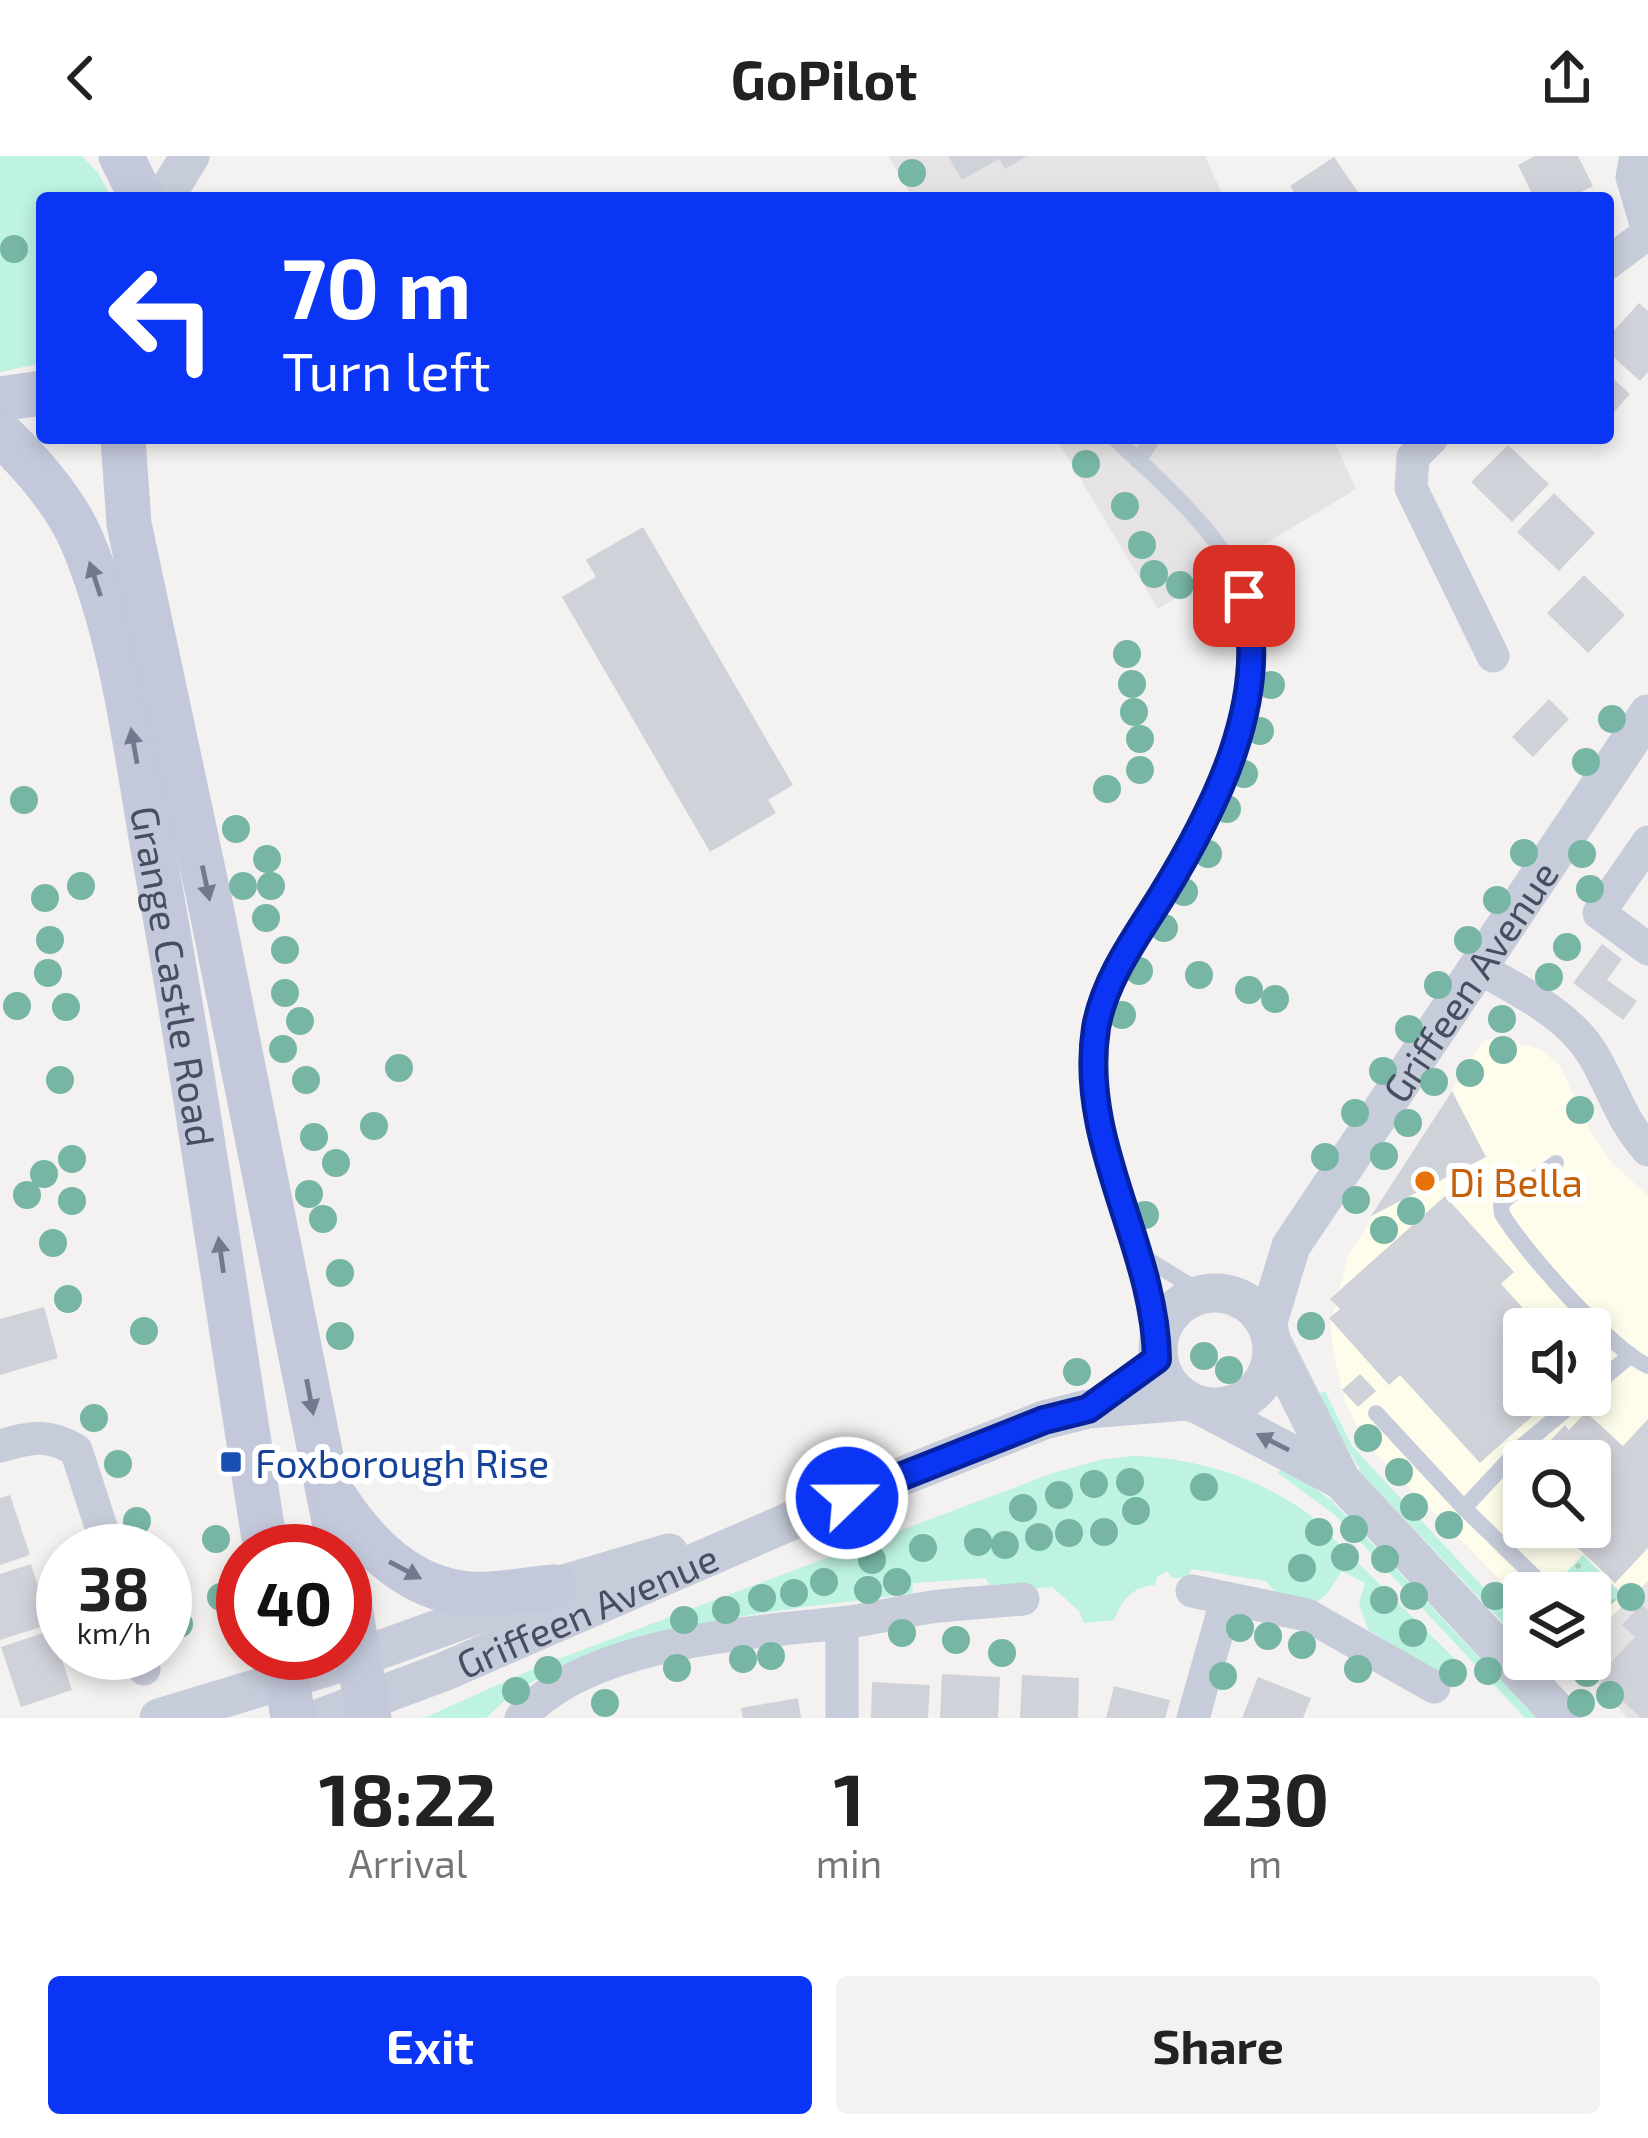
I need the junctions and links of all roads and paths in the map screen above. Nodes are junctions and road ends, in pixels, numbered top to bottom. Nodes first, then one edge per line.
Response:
1 (121, 156) edge
2 (190, 156) edge
3 (1636, 156) edge
4 (139, 192) edge
5 (168, 192) edge
6 (1648, 232) edge
7 (1614, 258) edge
8 (36, 394) edge
9 (0, 399) edge
10 (0, 433) edge
11 (123, 444) edge
12 (1120, 444) edge
13 (1150, 444) edge
14 (1426, 444) edge
15 (1138, 461) junction
16 (1493, 656) dead end
17 (1648, 714) edge
18 (1648, 842) edge
19 (1648, 949) edge
20 (1479, 968) junction
21 (1648, 1150) edge
22 (1556, 1163) dead end
23 (1291, 1246) junction
24 (1142, 1256) junction
25 (1213, 1293) junction
26 (1269, 1333) junction
27 (1157, 1351) junction
28 (1631, 1355) junction
29 (1648, 1366) edge
30 (1611, 1372) edge
31 (1194, 1404) junction
32 (1088, 1409) junction
33 (1376, 1413) dead end
34 (1558, 1416) edge
35 (0, 1447) edge
36 (1341, 1480) junction
37 (327, 1486) junction
38 (1464, 1508) junction
39 (807, 1514) junction
40 (100, 1524) edge
41 (262, 1524) edge
42 (335, 1524) edge
43 (1530, 1572) edge
44 (554, 1587) junction
45 (1192, 1591) dead end
46 (1227, 1598) junction
47 (1023, 1599) dead end
48 (842, 1623) junction
49 (372, 1653) edge
50 (363, 1680) edge
51 (288, 1683) edge
52 (1434, 1687) dead end
53 (368, 1710) edge
54 (159, 1718) edge
55 (320, 1718) edge
56 (521, 1718) edge
57 (842, 1718) edge
58 (1193, 1718) edge
59 (1563, 1718) edge

1 - 4 main road
2 - 5 street
3 - 6 street
6 - 7 street
8 - 9 main road
41 -> 10 main road, Grange Castle Road
11 -> 37 main road, Grange Castle Road
12 - 15 lane
13 - 15 lane
14 - 16 street
15 - 24 lane
17 - 20 street, Griffeen Avenue
18 - 19 street
20 - 21 street
20 - 23 street, Griffeen Avenue
22 - 28 lane
23 - 25 street, Griffeen Avenue
23 - 26 street, Griffeen Avenue
24 - 25 lane
24 - 27 lane
25 - 26 street
25 - 27 street
26 - 31 street
26 - 36 street
27 - 31 street
27 - 32 street, Griffeen Avenue
28 - 29 lane
28 - 30 lane
31 - 32 street, Griffeen Avenue
36 -> 31 street
32 - 39 street, Griffeen Avenue
33 - 38 lane
34 - 38 lane
35 - 40 street
36 - 59 street
37 - 42 main road, Grange Castle Road
37 -> 44 main road
38 - 43 lane
39 - 44 street, Griffeen Avenue
39 - 53 street, Griffeen Avenue
44 - 49 street, Griffeen Avenue
45 - 46 street
46 - 52 street
46 - 58 street
47 - 48 street
48 - 56 street
48 - 57 street
50 - 53 main road
51 - 54 street
53 - 55 street, Griffeen Avenue

